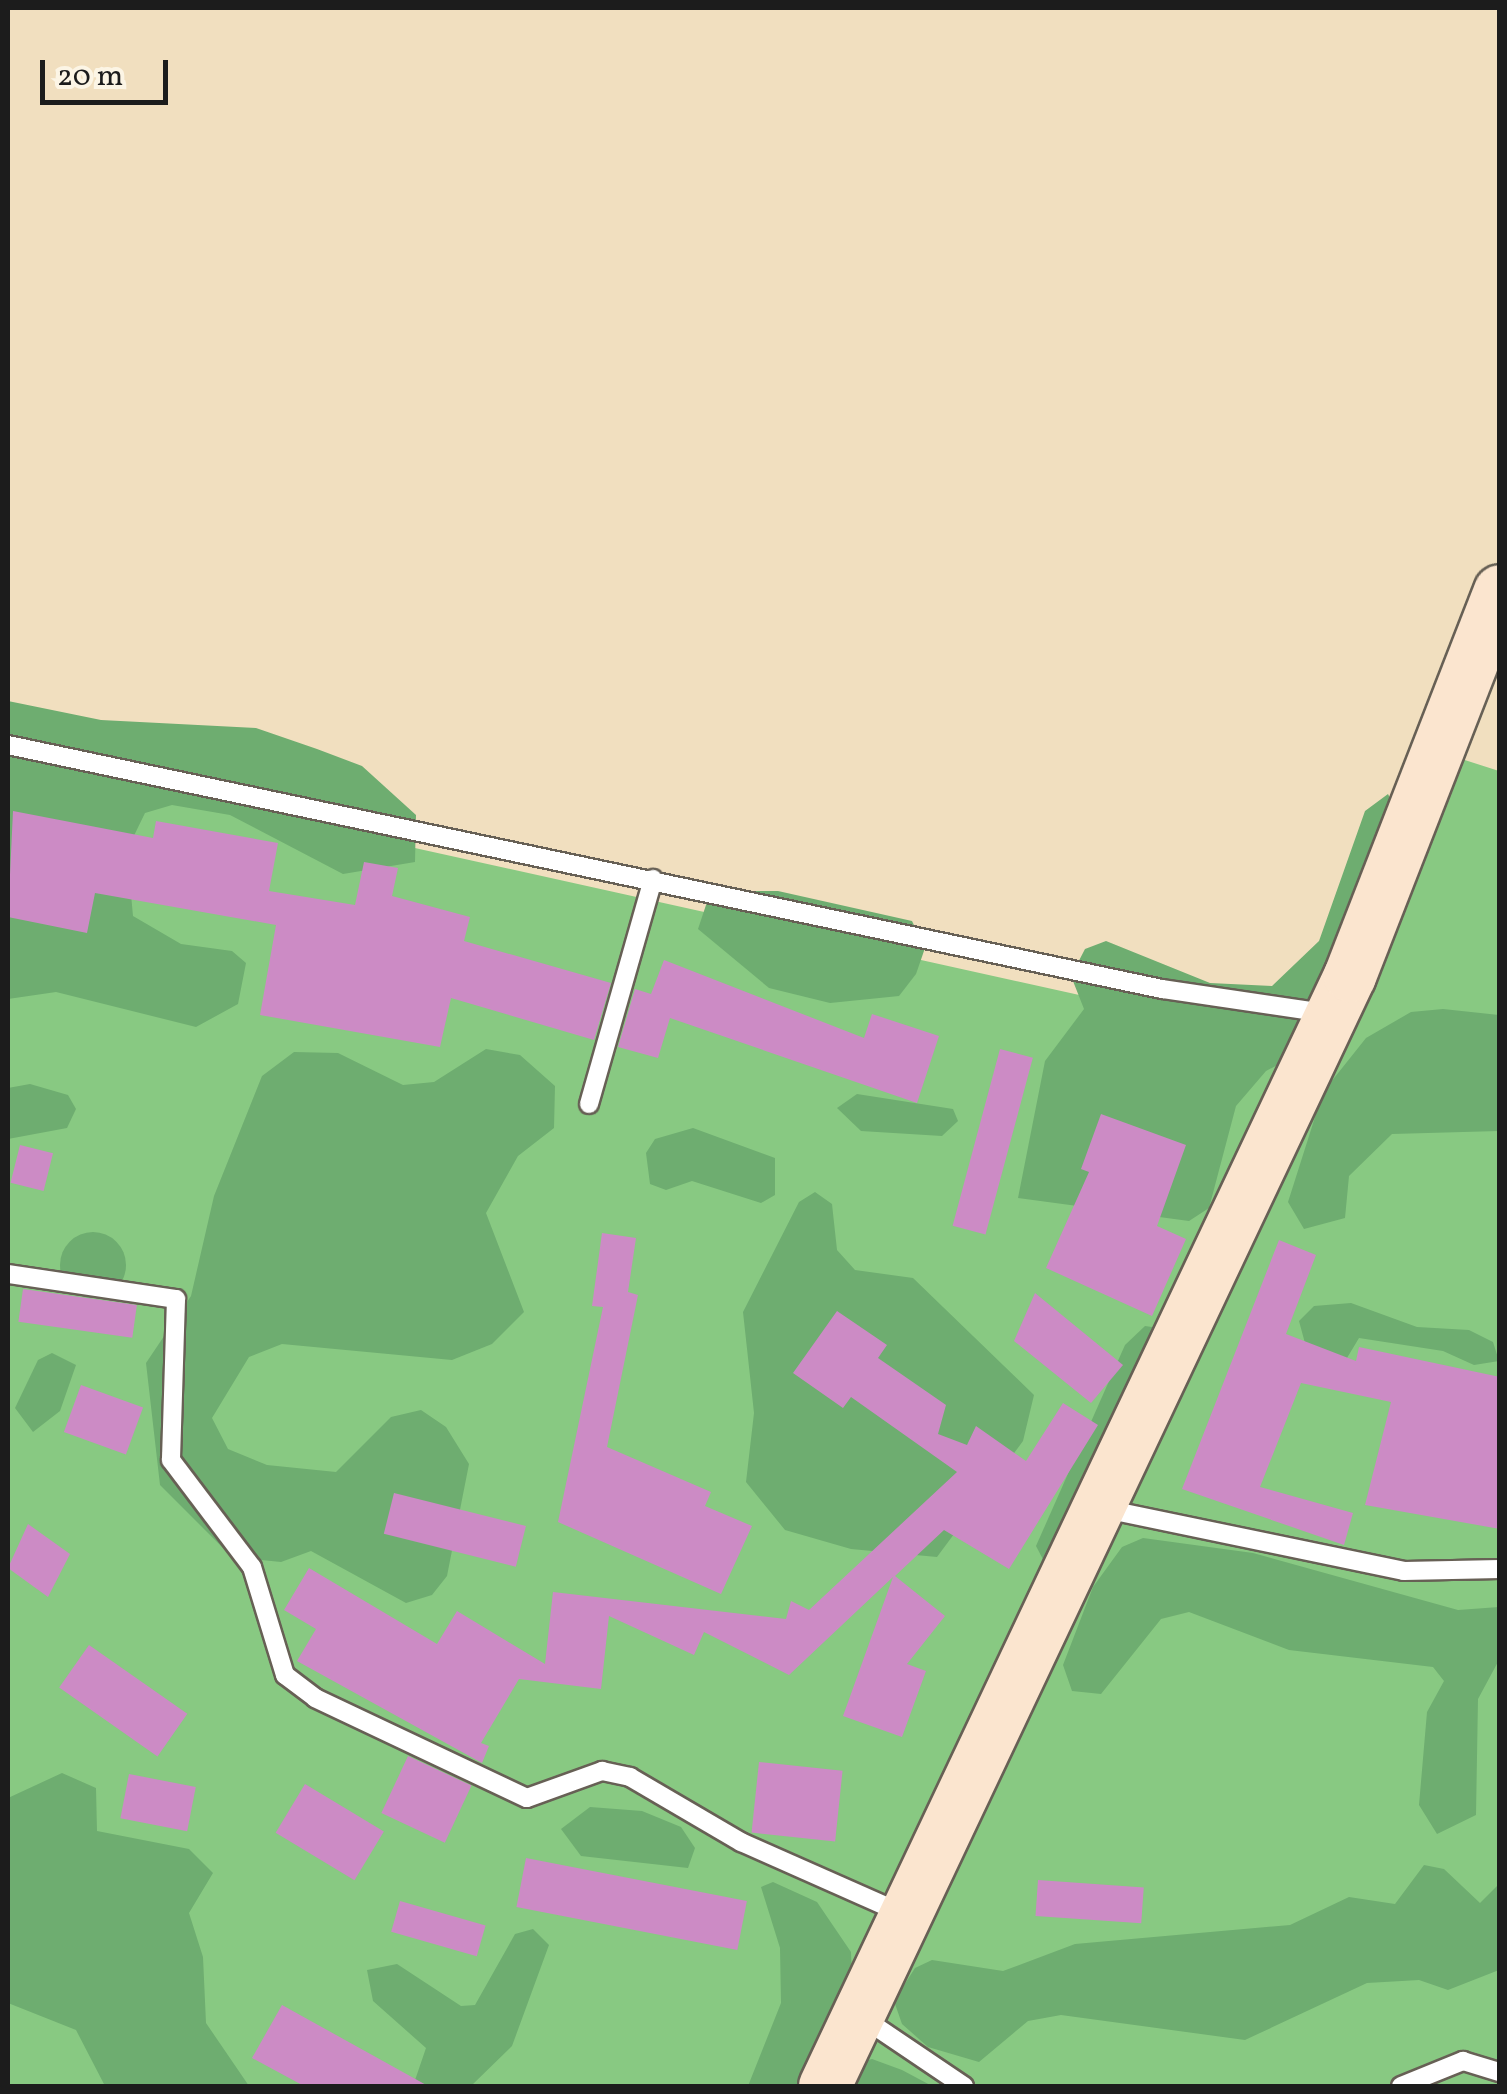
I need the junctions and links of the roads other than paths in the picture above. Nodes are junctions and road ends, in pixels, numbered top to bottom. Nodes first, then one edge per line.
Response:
1 (1500, 591) edge
2 (8, 745) edge
3 (652, 879) junction
4 (1332, 1014) junction
5 (589, 1104) dead end
6 (8, 1274) edge
7 (1099, 1508) junction
8 (1500, 1569) edge
9 (906, 1916) junction
10 (858, 2015) junction
11 (1500, 2072) edge
12 (825, 2086) edge
13 (964, 2086) edge
14 (1401, 2086) edge

1 - 4 main road
2 - 3 lane
3 - 4 lane
3 - 5 lane
4 - 7 main road
6 - 9 lane
7 - 8 lane
7 - 9 main road
9 - 10 main road
10 - 12 main road
10 - 13 lane
11 - 14 lane

